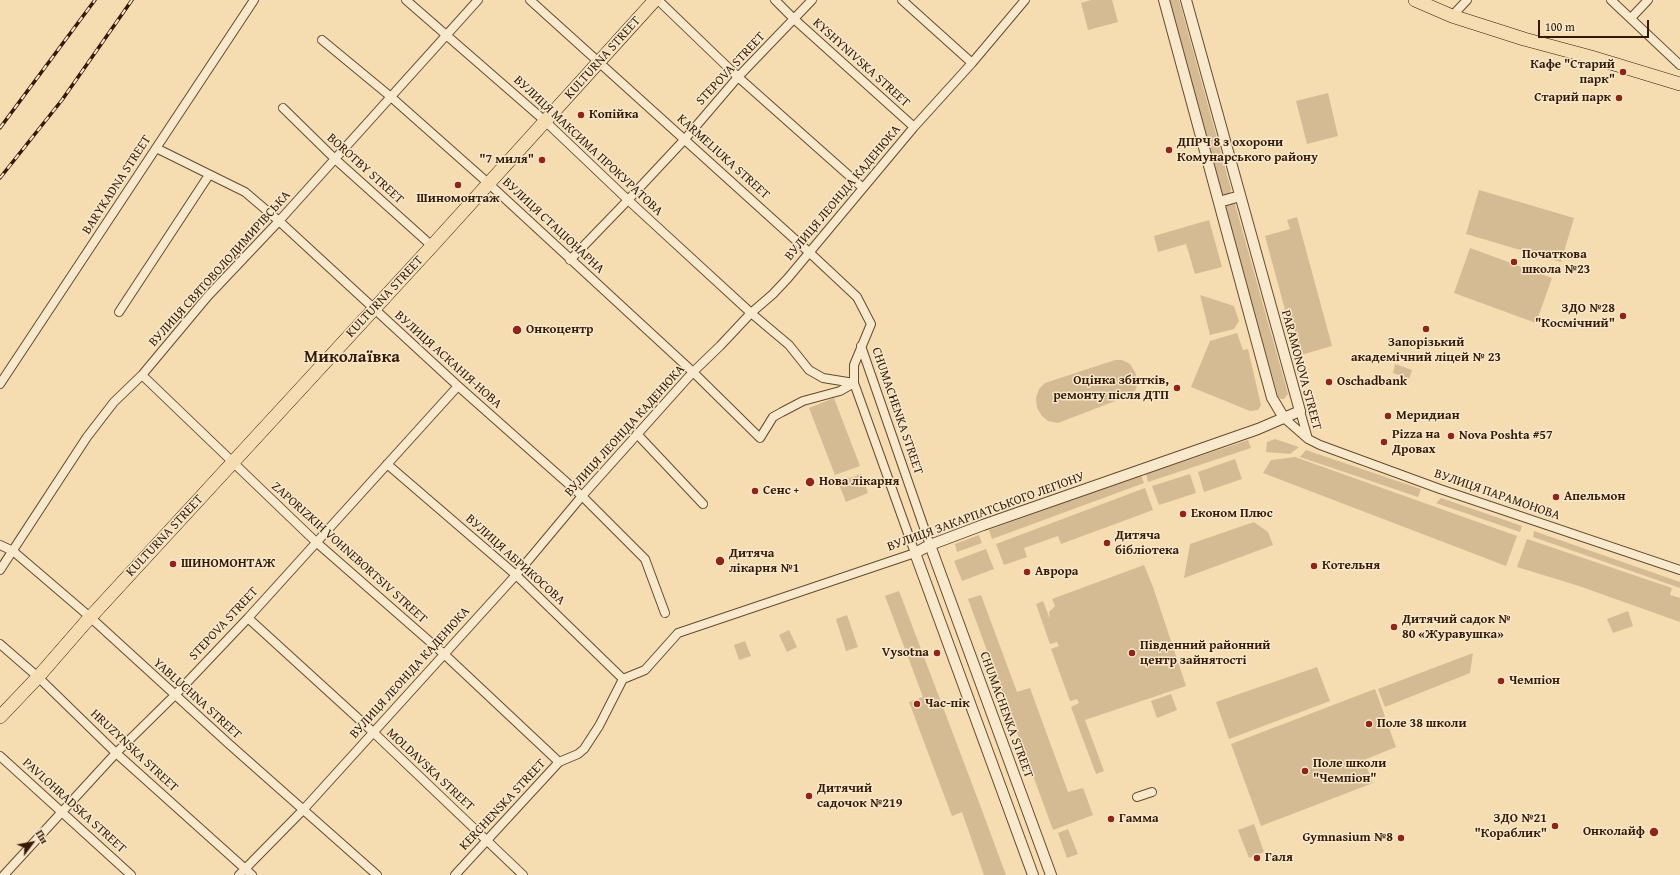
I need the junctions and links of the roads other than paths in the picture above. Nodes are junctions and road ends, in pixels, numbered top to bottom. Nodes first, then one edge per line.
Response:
1 (254, 0) edge
2 (406, 0) edge
3 (478, 0) edge
4 (530, 0) edge
5 (656, 0) edge
6 (775, 0) edge
7 (812, 0) edge
8 (902, 0) edge
9 (1025, 0) edge
10 (1164, 0) edge
11 (1186, 0) edge
12 (1415, 0) edge
13 (1467, 0) edge
14 (1611, 0) edge
15 (1648, 0) edge
16 (1452, 16) junction
17 (1631, 18) junction
18 (794, 19) junction
19 (446, 34) junction
20 (322, 40) dead end
21 (599, 61) junction
22 (972, 63) junction
23 (1680, 65) edge
24 (738, 77) junction
25 (1680, 84) edge
26 (391, 97) junction
27 (284, 108) dead end
28 (545, 122) junction
29 (914, 127) junction
30 (685, 139) junction
31 (156, 148) junction
32 (334, 159) junction
33 (209, 175) junction
34 (488, 183) junction
35 (862, 188) junction
36 (1240, 196) junction
37 (628, 200) junction
38 (1219, 202) junction
39 (279, 221) junction
40 (432, 246) junction
41 (810, 252) junction
42 (570, 260) junction
43 (374, 308) junction
44 (119, 312) dead end
45 (751, 313) junction
46 (861, 346) junction
47 (693, 372) junction
48 (142, 375) junction
49 (854, 383) junction
50 (0, 384) edge
51 (458, 386) junction
52 (1300, 411) junction
53 (1284, 418) junction
54 (637, 434) junction
55 (1308, 439) junction
56 (233, 463) junction
57 (387, 464) junction
58 (582, 496) junction
59 (703, 504) dead end
60 (316, 542) junction
61 (0, 545) edge
62 (930, 545) junction
63 (13, 551) junction
64 (915, 552) junction
65 (0, 570) edge
66 (1680, 570) edge
67 (516, 574) junction
68 (665, 613) dead end
69 (90, 617) junction
70 (248, 618) junction
71 (0, 644) edge
72 (444, 654) junction
73 (38, 678) junction
74 (623, 679) junction
75 (174, 695) junction
76 (0, 717) edge
77 (372, 732) junction
78 (116, 753) junction
79 (0, 756) edge
80 (559, 762) junction
81 (1152, 792) dead end
82 (1137, 797) dead end
83 (303, 810) junction
84 (62, 812) junction
85 (487, 840) junction
86 (242, 872) edge
87 (0, 873) edge
88 (3, 875) edge
89 (131, 875) edge
90 (252, 875) edge
91 (377, 875) edge
92 (454, 875) edge
93 (523, 875) edge
94 (1033, 875) edge
95 (1051, 875) edge

1 - 31 street, BARYKADNA STREET
2 - 19 street, ВУЛИЦЯ МАКСИМА ПРОКУРАТОВА
3 - 19 street, ВУЛИЦЯ СВЯТОВОЛОДИМИРІВСЬКА
4 - 21 street, KARMELIUKA STREET
5 - 21 main road, KULTURNA STREET
5 - 24 street
6 - 18 street, KYSHYNIVSKA STREET
7 - 18 street, STEPOVA STREET
8 - 22 street
9 - 22 street, ВУЛИЦЯ ЛЕОНІДА КАДЕНЮКА
10 - 38 street, PARAMONOVA STREET
11 - 36 street, PARAMONOVA STREET
12 - 16 main road
13 - 16 street
14 - 17 street
15 - 17 street
16 - 25 main road
17 - 23 street
18 - 24 street, STEPOVA STREET
18 - 29 street, KYSHYNIVSKA STREET
19 - 26 street, ВУЛИЦЯ СВЯТОВОЛОДИМИРІВСЬКА
19 - 28 street, ВУЛИЦЯ МАКСИМА ПРОКУРАТОВА
20 - 26 street, ВУЛИЦЯ СТАЦІОНАРНА
21 - 28 main road, KULTURNA STREET
21 - 30 street, KARMELIUKA STREET
22 - 29 street, ВУЛИЦЯ ЛЕОНІДА КАДЕНЮКА
24 - 30 street, STEPOVA STREET
24 - 35 street
26 - 32 street, ВУЛИЦЯ СВЯТОВОЛОДИМИРІВСЬКА
26 - 34 street, ВУЛИЦЯ СТАЦІОНАРНА
27 - 32 street, BOROTBY STREET
28 - 34 main road, KULTURNA STREET
28 - 37 street, ВУЛИЦЯ МАКСИМА ПРОКУРАТОВА
29 - 35 street, ВУЛИЦЯ ЛЕОНІДА КАДЕНЮКА
30 - 37 street, STEPOVA STREET
30 - 41 street, KARMELIUKA STREET
31 - 33 street, ВУЛИЦЯ АСКАНІЯ-НОВА
31 - 50 street, BARYKADNA STREET
32 - 39 street, ВУЛИЦЯ СВЯТОВОЛОДИМИРІВСЬКА
32 - 40 street, BOROTBY STREET
33 - 39 street, ВУЛИЦЯ АСКАНІЯ-НОВА
33 - 44 street
34 - 40 main road, KULTURNA STREET
34 - 42 street, ВУЛИЦЯ СТАЦІОНАРНА
35 - 41 street, ВУЛИЦЯ ЛЕОНІДА КАДЕНЮКА
36 - 38 street
36 - 52 street, PARAMONOVA STREET
37 - 42 street, STEPOVA STREET
37 - 45 street, ВУЛИЦЯ МАКСИМА ПРОКУРАТОВА
38 - 53 street, PARAMONOVA STREET
39 - 43 street, ВУЛИЦЯ АСКАНІЯ-НОВА
39 - 48 street, ВУЛИЦЯ СВЯТОВОЛОДИМИРІВСЬКА
40 - 43 main road, KULTURNA STREET
41 - 45 street, ВУЛИЦЯ ЛЕОНІДА КАДЕНЮКА
41 - 46 street, KARMELIUKA STREET
42 - 47 street, ВУЛИЦЯ СТАЦІОНАРНА
43 - 51 street, ВУЛИЦЯ АСКАНІЯ-НОВА
43 - 56 main road, KULTURNA STREET
45 - 47 street, ВУЛИЦЯ ЛЕОНІДА КАДЕНЮКА
45 - 49 street, ВУЛИЦЯ МАКСИМА ПРОКУРАТОВА
46 - 49 street, CHUMACHENKA STREET
46 - 62 street, CHUMACHENKA STREET
47 - 49 street, ВУЛИЦЯ СТАЦІОНАРНА
47 - 54 street, ВУЛИЦЯ ЛЕОНІДА КАДЕНЮКА
48 - 56 street, ZAPORIZKIH VOHNEBORTSIV STREET
48 - 63 street, ВУЛИЦЯ СВЯТОВОЛОДИМИРІВСЬКА
49 - 64 street, CHUMACHENKA STREET
51 - 57 street, STEPOVA STREET
51 - 58 street, ВУЛИЦЯ АСКАНІЯ-НОВА
52 - 53 street, ВУЛИЦЯ ЗАКАРПАТСЬКОГО ЛЕГІОНУ
52 - 55 street, PARAMONOVA STREET
53 - 55 street, PARAMONOVA STREET
53 - 62 street, ВУЛИЦЯ ЗАКАРПАТСЬКОГО ЛЕГІОНУ
54 - 58 street, ВУЛИЦЯ ЛЕОНІДА КАДЕНЮКА
54 - 59 street
55 - 66 street, ВУЛИЦЯ ПАРАМОНОВА
56 - 60 street, ZAPORIZKIH VOHNEBORTSIV STREET
56 - 69 main road, KULTURNA STREET
57 - 60 street, STEPOVA STREET
57 - 67 street, ВУЛИЦЯ АБРИКОСОВА
58 - 67 street, ВУЛИЦЯ ЛЕОНІДА КАДЕНЮКА
58 - 68 street, ВУЛИЦЯ АСКАНІЯ-НОВА
60 - 70 street, STEPOVA STREET
60 - 72 street, ZAPORIZKIH VOHNEBORTSIV STREET
61 - 63 street, YABLUCHNA STREET
62 - 64 street, ВУЛИЦЯ ЗАКАРПАТСЬКОГО ЛЕГІОНУ
62 - 95 street, CHUMACHENKA STREET
63 - 65 street, ВУЛИЦЯ СВЯТОВОЛОДИМИРІВСЬКА
63 - 69 street, YABLUCHNA STREET
64 - 74 street, ВУЛИЦЯ ЗАКАРПАТСЬКОГО ЛЕГІОНУ
64 - 94 street, CHUMACHENKA STREET
67 - 72 street, ВУЛИЦЯ ЛЕОНІДА КАДЕНЮКА
67 - 74 street, ВУЛИЦЯ АБРИКОСОВА
69 - 73 main road, KULTURNA STREET
69 - 75 street, YABLUCHNA STREET
70 - 75 street, STEPOVA STREET
70 - 77 street, MOLDAVSKA STREET
71 - 73 street, HRUZYNSKA STREET
72 - 77 street, ВУЛИЦЯ ЛЕОНІДА КАДЕНЮКА
72 - 80 street, ZAPORIZKIH VOHNEBORTSIV STREET
73 - 76 main road, KULTURNA STREET
73 - 78 street, HRUZYNSKA STREET
74 - 80 street, KERCHENSKA STREET
75 - 78 street, STEPOVA STREET
75 - 83 street, YABLUCHNA STREET
77 - 83 street, ВУЛИЦЯ ЛЕОНІДА КАДЕНЮКА
77 - 85 street, MOLDAVSKA STREET
78 - 84 street, STEPOVA STREET
78 - 86 street, HRUZYNSKA STREET
79 - 84 street, PAVLOHRADSKA STREET
80 - 85 street, KERCHENSKA STREET
81 - 82 street
83 - 86 street, ВУЛИЦЯ ЛЕОНІДА КАДЕНЮКА
83 - 91 street, YABLUCHNA STREET
84 - 88 street, STEPOVA STREET
84 - 89 street, PAVLOHRADSKA STREET
85 - 92 street, KERCHENSKA STREET
85 - 93 street, MOLDAVSKA STREET
86 - 90 street, HRUZYNSKA STREET
87 - 88 street

